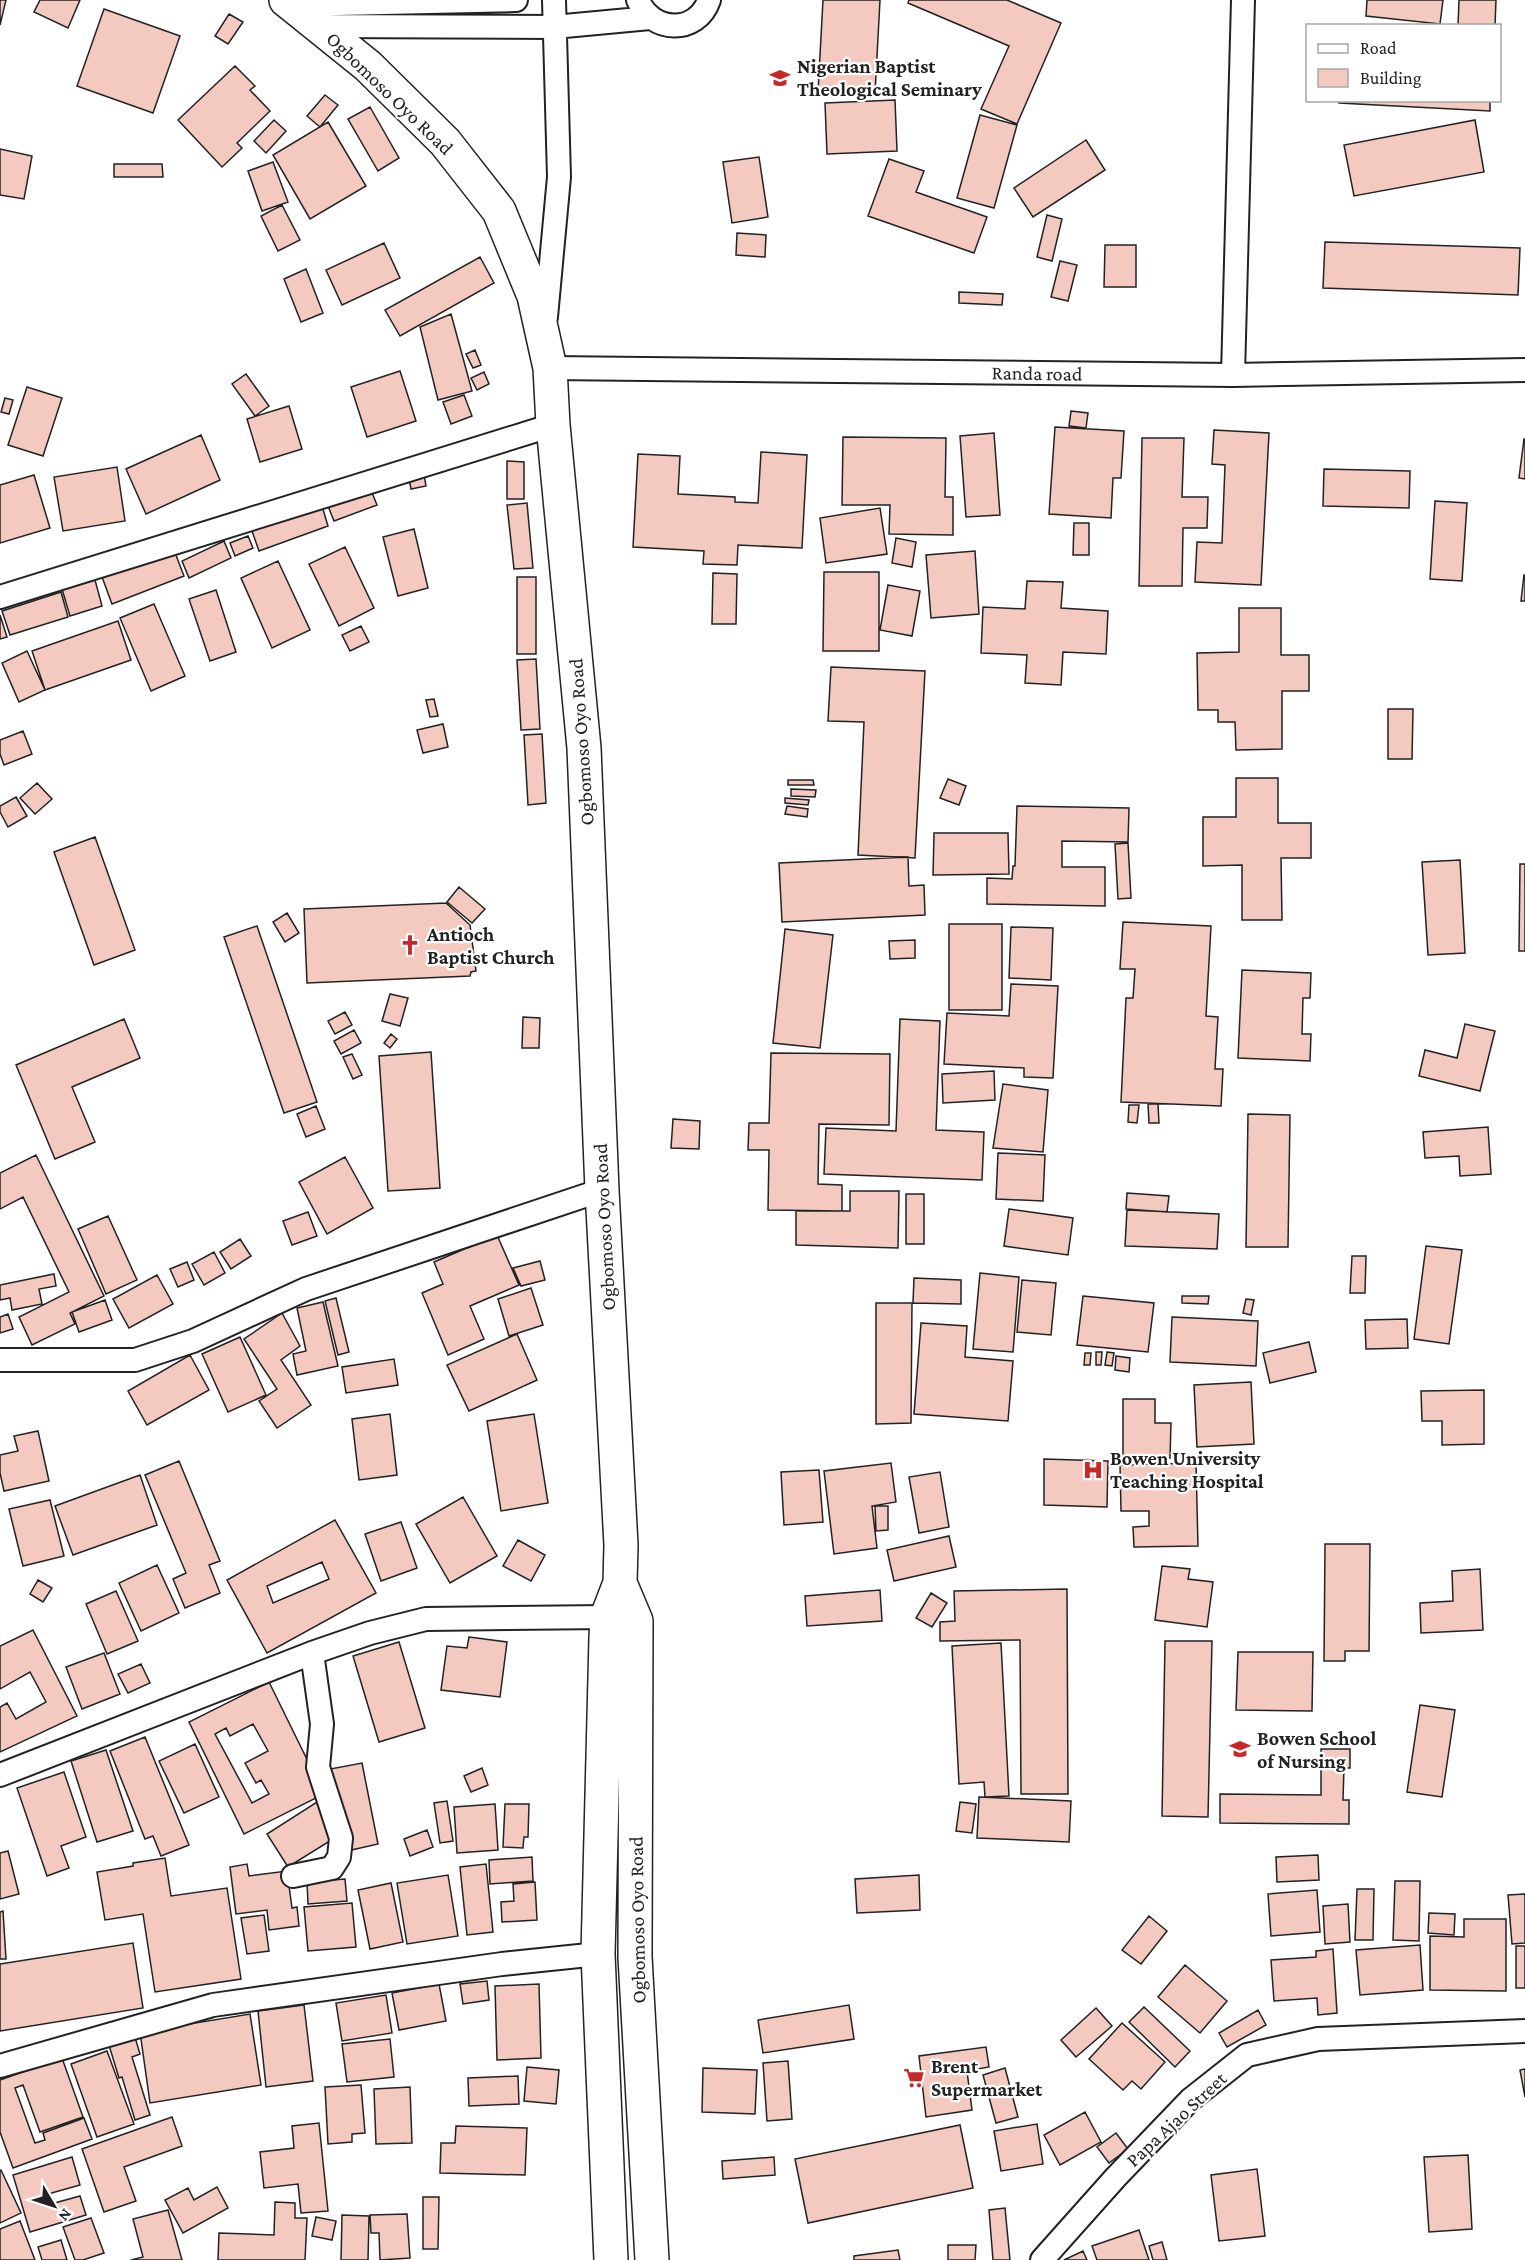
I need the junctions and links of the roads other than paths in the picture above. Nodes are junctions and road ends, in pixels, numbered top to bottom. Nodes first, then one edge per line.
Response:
1 (516, 0) edge
2 (554, 0) edge
3 (709, 0) edge
4 (1243, 0) edge
5 (289, 2) edge
6 (644, 9) edge
7 (319, 26) junction
8 (554, 27) junction
9 (547, 355) junction
10 (1525, 370) edge
11 (1233, 375) junction
12 (553, 425) junction
13 (0, 597) edge
14 (602, 1191) junction
15 (0, 1360) edge
16 (622, 1618) junction
17 (312, 1653) junction
18 (0, 1775) edge
19 (292, 1876) dead end
20 (598, 1954) junction
21 (1525, 2031) edge
22 (0, 2066) edge
23 (611, 2260) edge
24 (652, 2260) edge
25 (1042, 2260) edge

1 - 5 street
2 - 8 street
3 - 6 street
4 - 11 street
5 - 7 highway, Ogbomoso Oyo Road
6 - 8 street
7 - 8 street
7 - 9 highway, Ogbomoso Oyo Road
8 - 9 street
9 - 11 street, Randa road
9 - 12 highway, Ogbomoso Oyo Road
10 - 11 street, Randa road
12 - 13 street
12 - 14 highway, Ogbomoso Oyo Road
14 - 15 street
14 - 16 highway, Ogbomoso Oyo Road
16 - 17 street
16 - 20 highway, Ogbomoso Oyo Road
16 - 24 highway, Ogbomoso Oyo Road
17 - 18 street
17 - 19 street
20 - 22 street
20 - 23 highway, Ogbomoso Oyo Road
21 - 25 street, Papa Ajao Street

